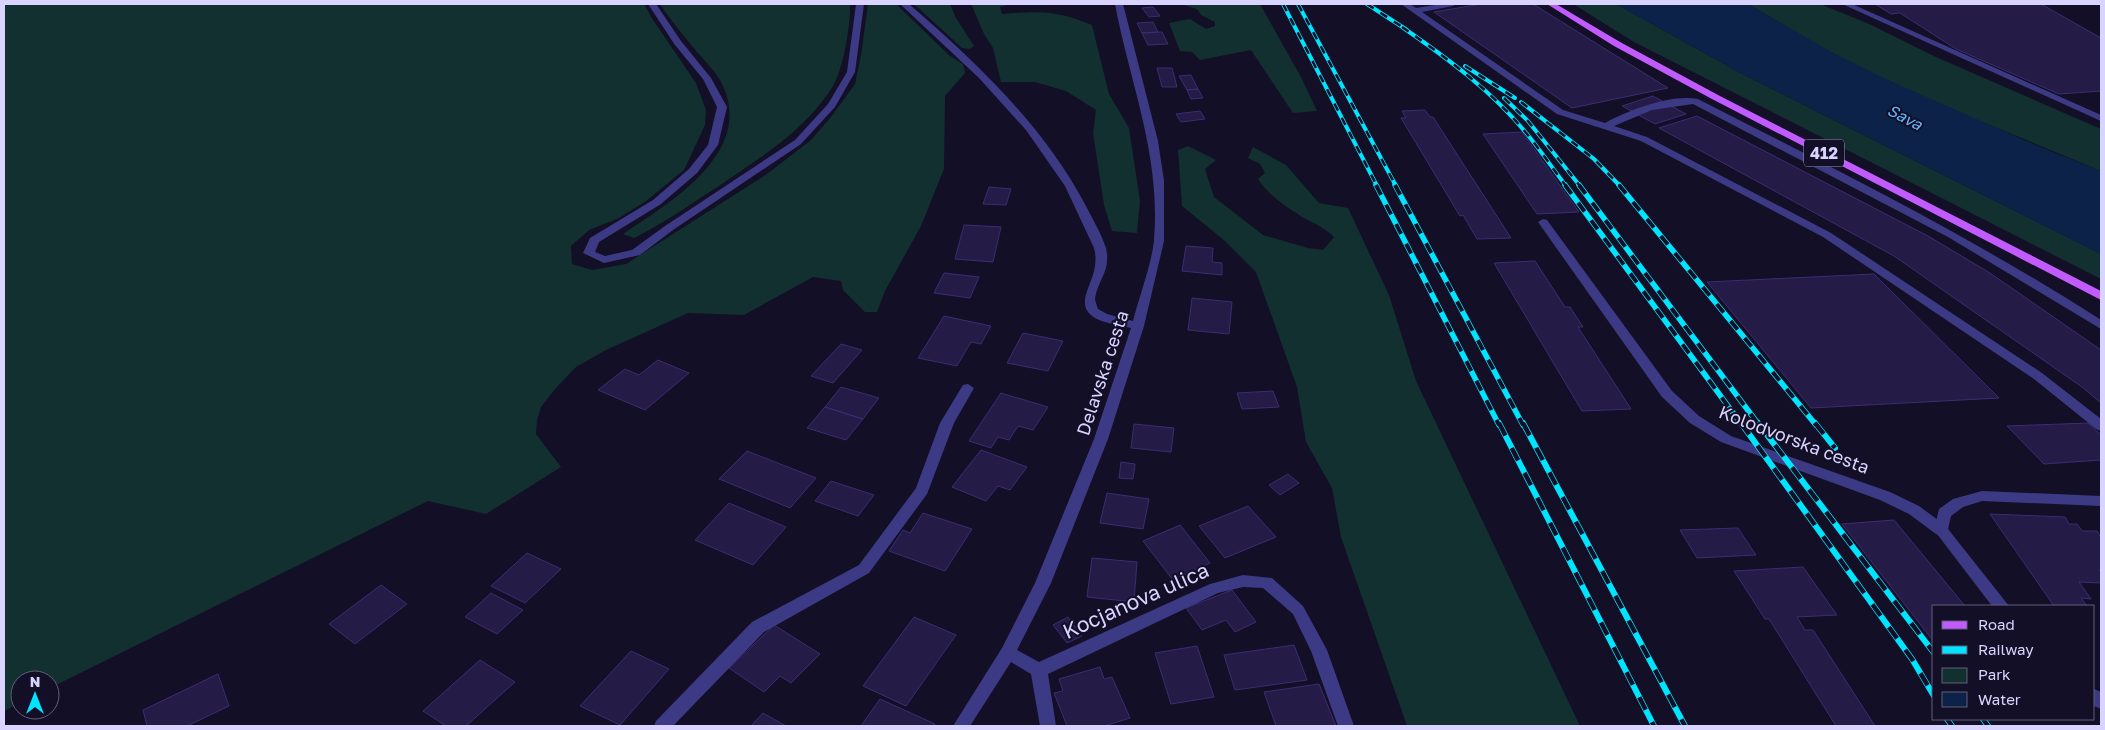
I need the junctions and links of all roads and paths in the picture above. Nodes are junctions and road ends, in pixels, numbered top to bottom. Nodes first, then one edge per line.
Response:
1 (652, 4) edge
2 (860, 4) edge
3 (904, 4) edge
4 (1119, 4) edge
5 (1405, 4) edge
6 (1453, 4) edge
7 (1551, 4) edge
8 (1846, 4) edge
9 (1415, 11) junction
10 (2101, 118) edge
11 (1606, 127) junction
12 (1543, 222) dead end
13 (2101, 296) edge
14 (2101, 325) edge
15 (1138, 326) junction
16 (968, 388) dead end
17 (2101, 426) edge
18 (2101, 501) edge
19 (1941, 530) junction
20 (2000, 605) edge
21 (1008, 653) junction
22 (1039, 670) junction
23 (662, 726) edge
24 (961, 726) edge
25 (1048, 726) edge
26 (1346, 726) edge

1 - 2 street
3 - 15 street
4 - 15 street, Delavska cesta
5 - 9 street
6 - 9 street
7 - 13 main road, 412
8 - 10 street
9 - 11 street
11 - 14 street
11 - 17 street
12 - 19 street, Kolodvorska cesta
15 - 21 street, Delavska cesta
16 - 23 street
18 - 19 street
19 - 20 street, Kolodvorska cesta
21 - 22 street
21 - 24 street, Delavska cesta
22 - 25 street
22 - 26 street, Kocjanova ulica

